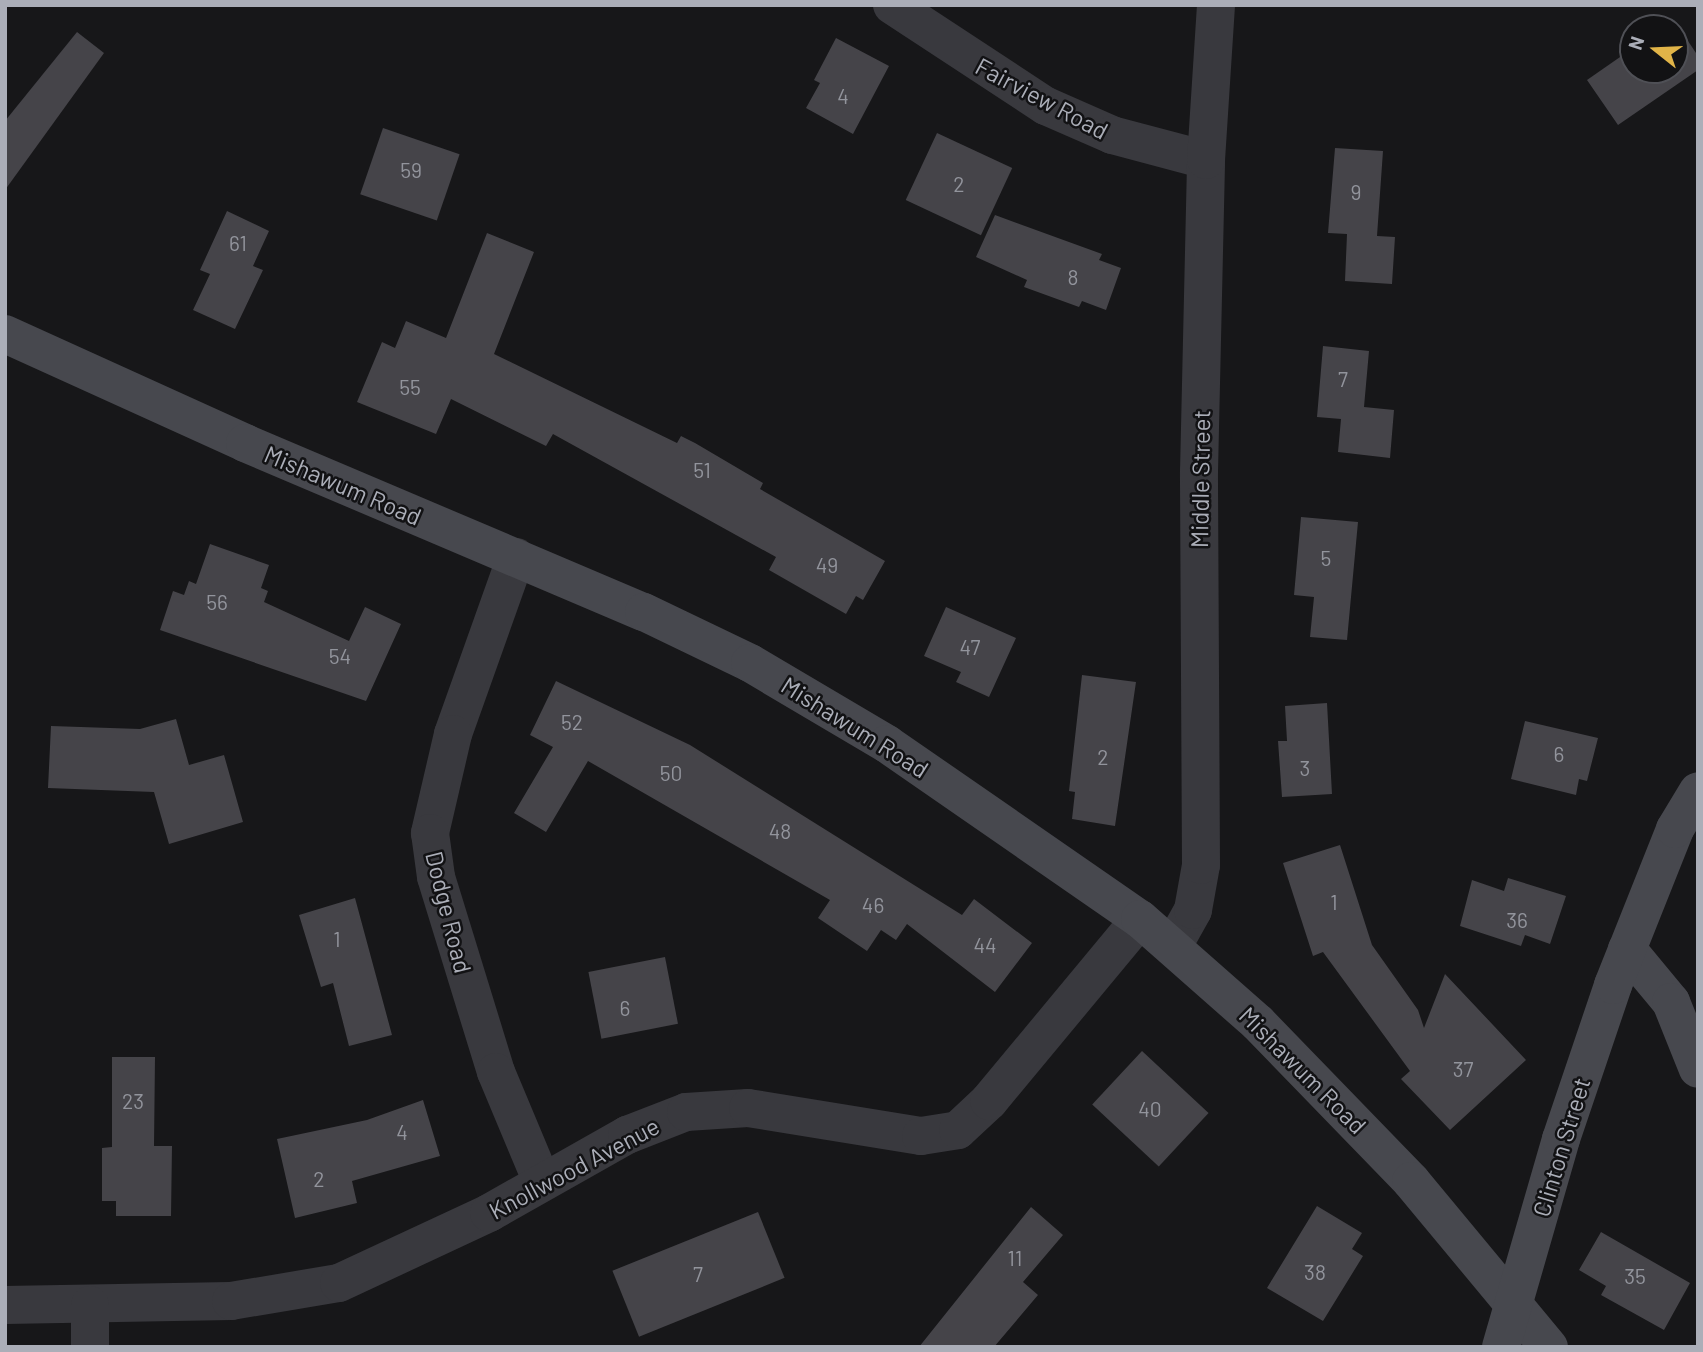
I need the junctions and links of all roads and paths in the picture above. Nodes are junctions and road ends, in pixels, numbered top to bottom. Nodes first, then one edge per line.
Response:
1 (892, 5) edge
2 (1216, 5) edge
3 (1206, 160) junction
4 (5, 334) edge
5 (516, 557) junction
6 (1698, 791) edge
7 (1140, 919) junction
8 (1173, 946) junction
9 (1627, 949) junction
10 (1698, 1069) edge
11 (542, 1182) junction
12 (5, 1305) edge
13 (90, 1305) junction
14 (1511, 1308) junction
15 (90, 1347) edge
16 (1501, 1347) edge
17 (1549, 1347) edge

1 - 3 street, Fairview Road
2 - 3 street, Middle Street
3 - 8 street, Middle Street
4 - 5 main road, Mishawum Road
5 - 7 main road, Mishawum Road
5 - 11 street, Dodge Road
6 - 9 main road, Clinton Street
7 - 8 main road, Mishawum Road
7 - 11 street, Knollwood Avenue
8 - 14 main road, Mishawum Road
9 - 10 main road
9 - 14 main road, Clinton Street
11 - 13 street, Knollwood Avenue
12 - 13 street, Knollwood Avenue
13 - 15 street
14 - 16 main road, Clinton Street
14 - 17 main road, Mishawum Road

